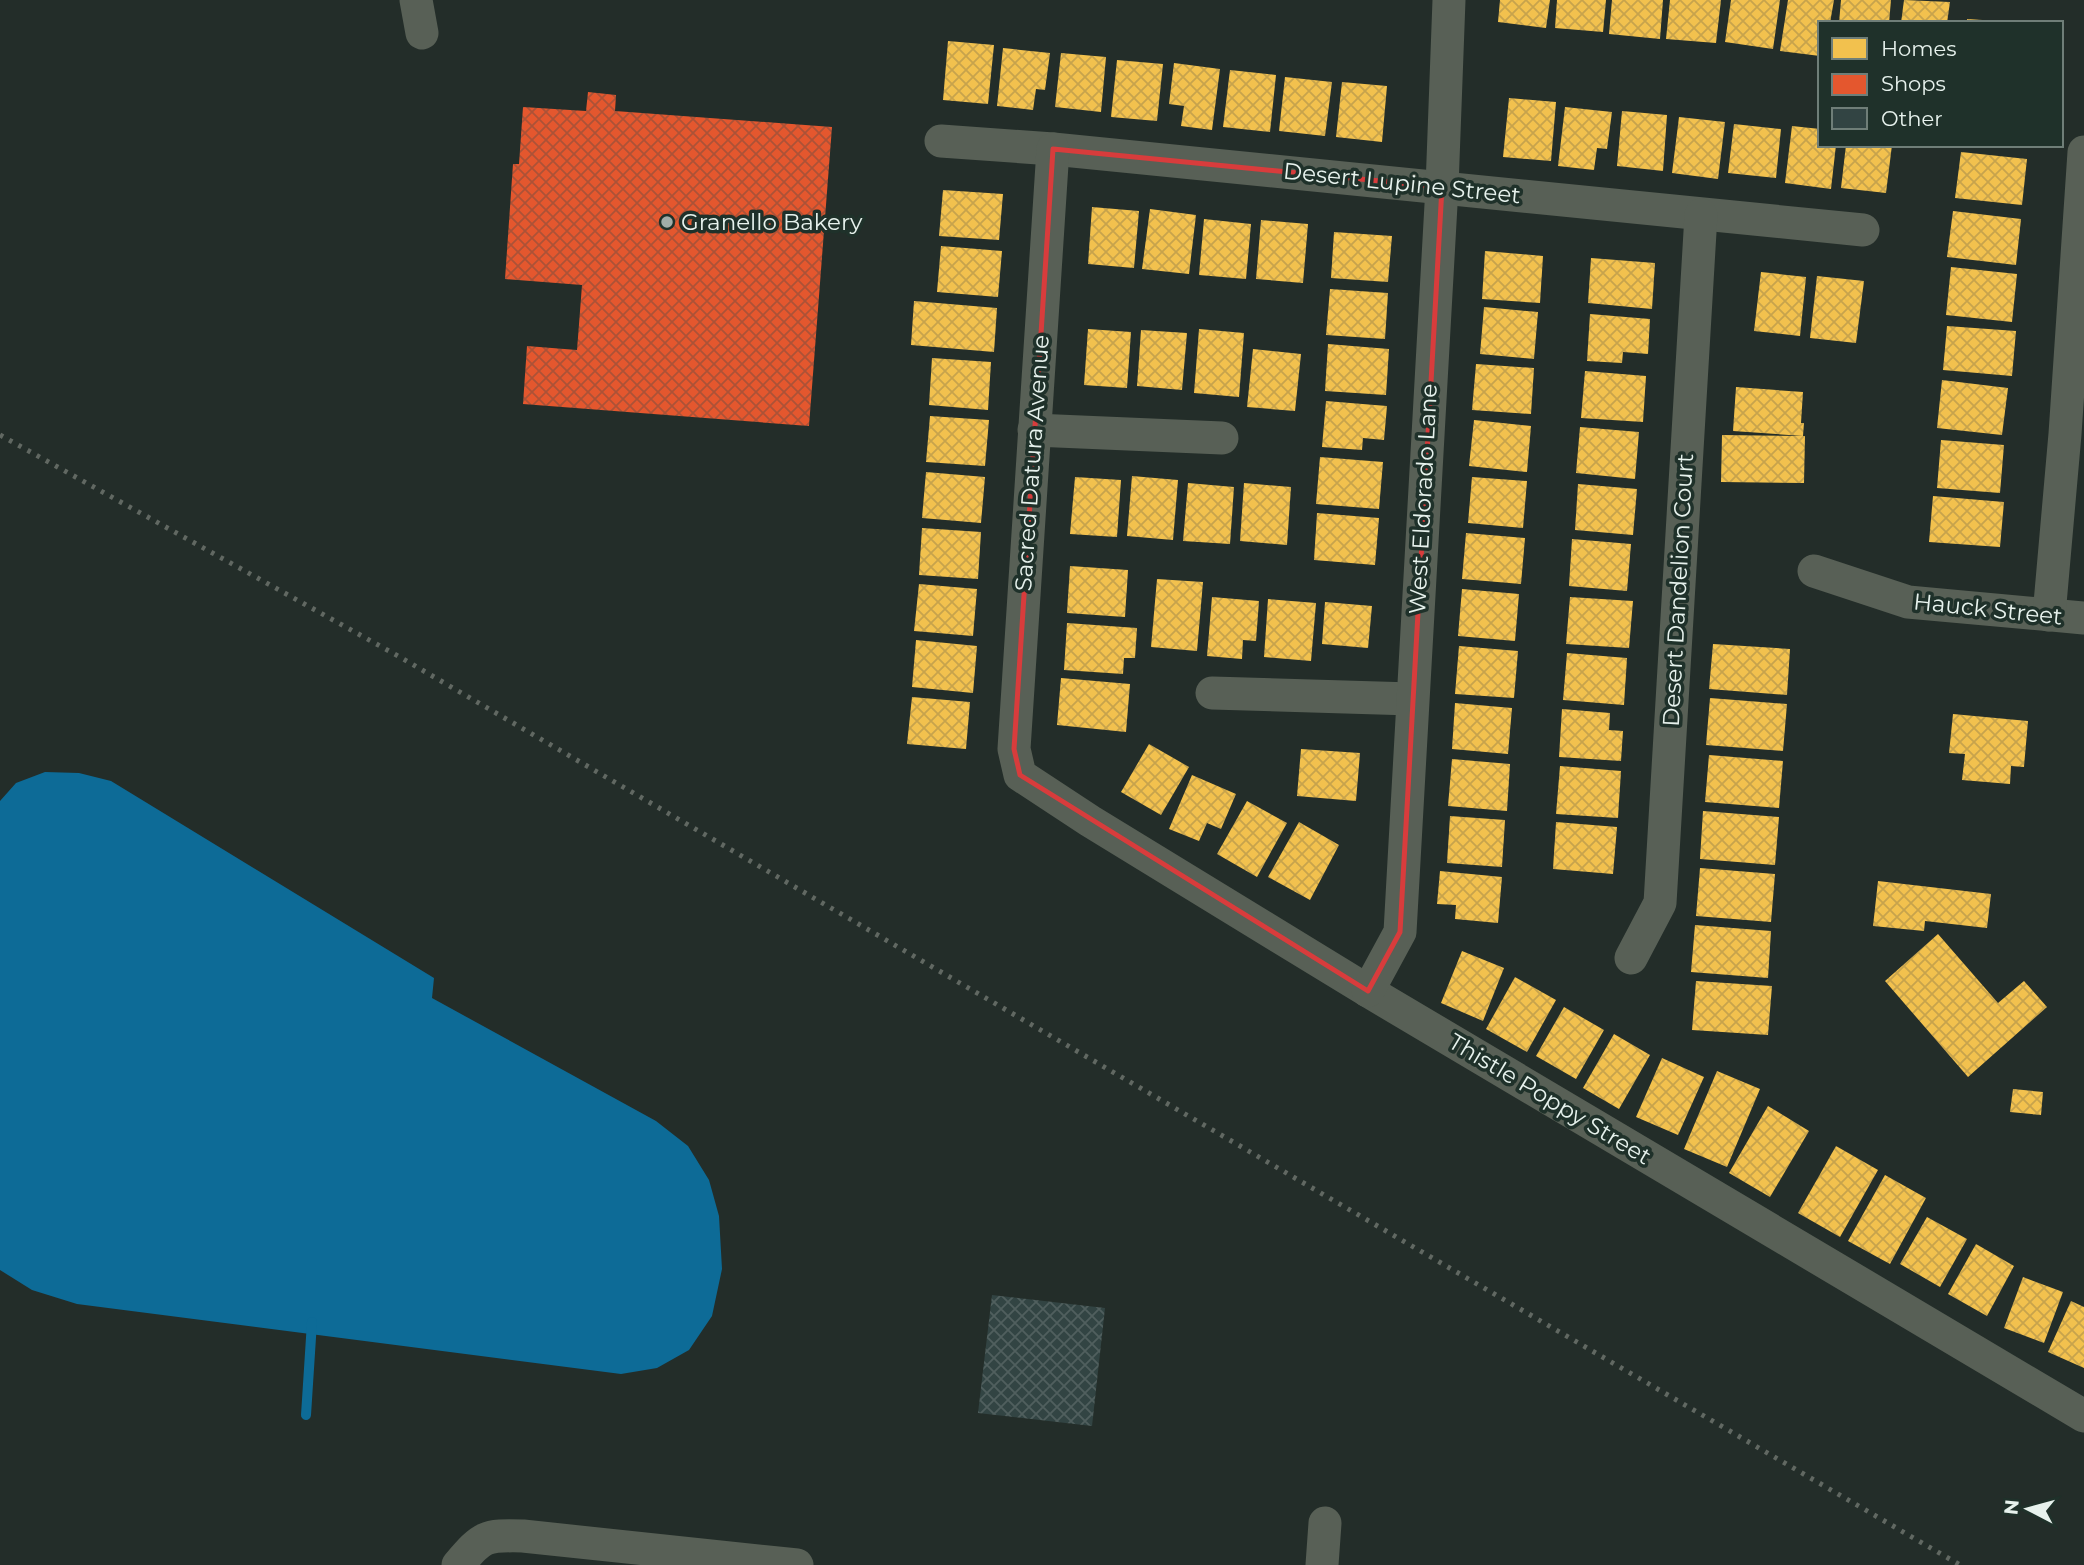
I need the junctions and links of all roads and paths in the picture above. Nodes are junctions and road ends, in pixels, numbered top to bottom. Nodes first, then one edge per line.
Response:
1 (415, 0) edge
2 (1449, 0) edge
3 (422, 33) dead end
4 (941, 141) dead end
5 (1053, 149) junction
6 (2084, 152) edge
7 (2084, 162) edge
8 (1442, 187) junction
9 (1700, 215) junction
10 (1863, 230) dead end
11 (1034, 430) junction
12 (2075, 435) edge
13 (1222, 438) dead end
14 (1814, 571) dead end
15 (2049, 615) junction
16 (2084, 618) edge
17 (1212, 693) dead end
18 (1412, 699) junction
19 (1020, 775) joint
20 (1631, 958) dead end
21 (1368, 991) junction
22 (2084, 1416) edge
23 (1325, 1523) dead end
24 (468, 1553) edge
25 (797, 1565) edge
26 (1322, 1565) edge

1 - 3 street
2 - 8 street, West Eldorado Lane
4 - 5 street, Desert Lupine Street
5 - 8 street, Desert Lupine Street
5 - 11 street, Sacred Datura Avenue
6 - 7 street
7 - 12 street
8 - 9 street, Desert Lupine Street
8 - 18 street, West Eldorado Lane
9 - 10 street, Desert Lupine Street
9 - 20 street, Desert Dandelion Court
11 - 13 street
11 - 19 street, Sacred Datura Avenue
12 - 15 street
14 - 15 street, Hauck Street
15 - 16 street, Hauck Street
17 - 18 street
18 - 21 street, West Eldorado Lane
19 - 21 street, Thistle Poppy Street
21 - 22 street, Thistle Poppy Street
23 - 26 street
24 - 25 street

